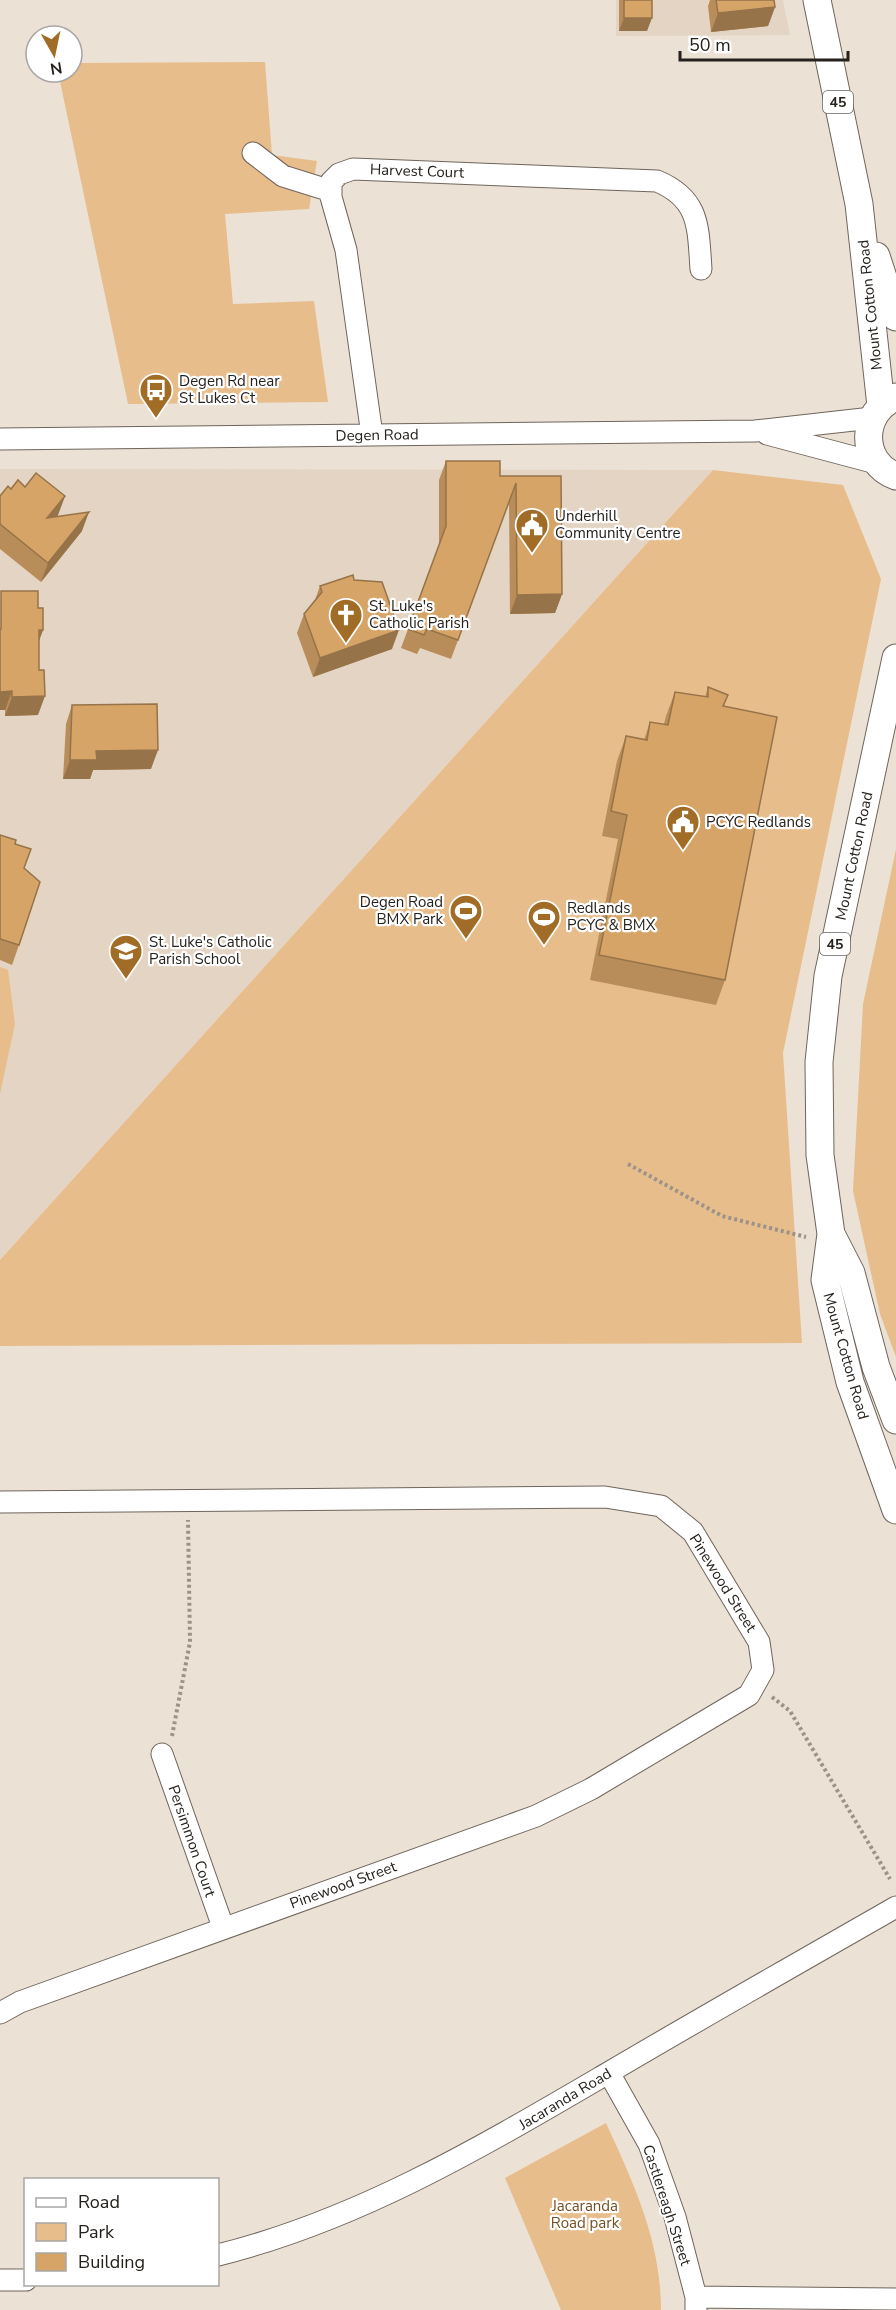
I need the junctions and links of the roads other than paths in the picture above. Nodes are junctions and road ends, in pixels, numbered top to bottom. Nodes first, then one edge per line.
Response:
1 (817, 0) edge
2 (253, 153) dead end
3 (331, 191) junction
4 (859, 204) junction
5 (701, 269) dead end
6 (896, 317) edge
7 (883, 407) edge
8 (755, 431) junction
9 (372, 435) junction
10 (0, 439) edge
11 (890, 474) edge
12 (896, 658) edge
13 (831, 1234) junction
14 (896, 1420) edge
15 (0, 1502) edge
16 (896, 1510) edge
17 (162, 1754) road end
18 (896, 1907) edge
19 (223, 1927) junction
20 (0, 2013) edge
21 (609, 2073) junction
22 (219, 2255) edge
23 (0, 2280) edge
24 (24, 2280) edge
25 (896, 2299) edge
26 (696, 2303) edge

1 - 4 main road, Mount Cotton Road / 45
2 - 3 street
3 - 5 street, Harvest Court
3 - 9 street
4 - 6 main road, Mount Cotton Road / 45
4 - 7 main road, Mount Cotton Road / 45
7 - 8 street, Degen Road
7 - 11 main road, 45
8 - 9 street, Degen Road
8 - 11 street, Degen Road
9 - 10 street, Degen Road
12 - 13 main road, Mount Cotton Road / 45
13 - 14 main road, Mount Cotton Road / 45
13 - 16 main road, Mount Cotton Road / 45
15 - 19 street, Pinewood Street
17 - 19 street, Persimmon Court
18 - 21 street, Jacaranda Road
19 - 20 street, Pinewood Street
21 - 22 street, Jacaranda Road
21 - 26 street, Castlereagh Street
23 - 24 street
25 - 26 street

